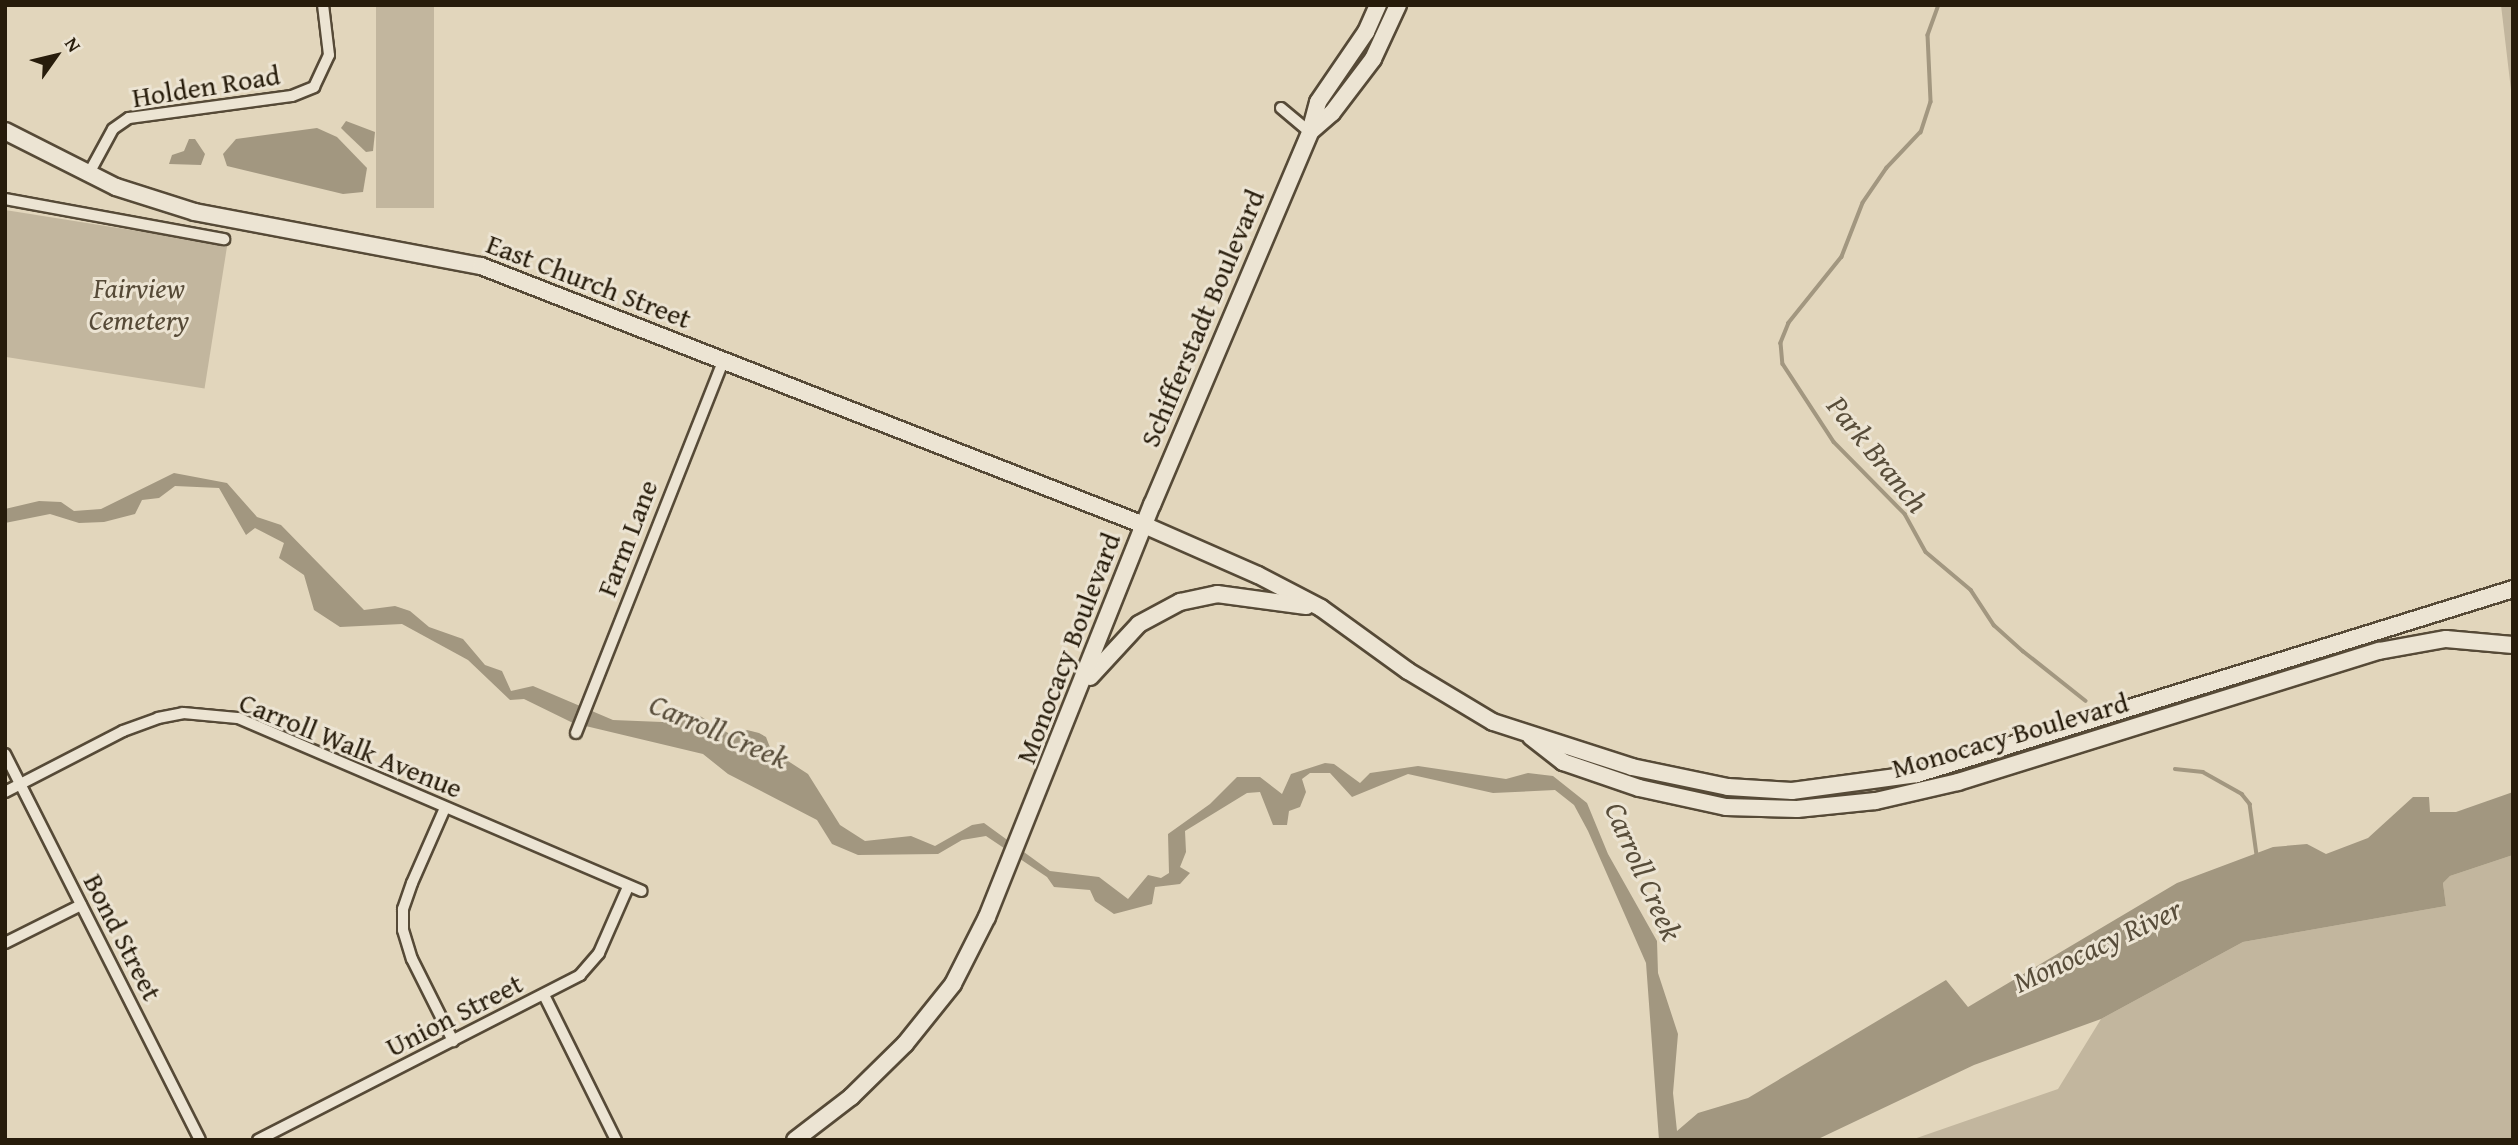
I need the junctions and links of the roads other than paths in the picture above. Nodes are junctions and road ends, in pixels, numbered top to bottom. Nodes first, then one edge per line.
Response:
1 (323, 5) edge
2 (1378, 5) edge
3 (1398, 5) edge
4 (1281, 108) dead end
5 (5, 131) edge
6 (1310, 132) junction
7 (88, 175) junction
8 (5, 199) edge
9 (224, 239) dead end
10 (723, 361) junction
11 (1144, 525) junction
12 (2513, 589) edge
13 (1321, 608) junction
14 (2513, 645) edge
15 (1080, 691) junction
16 (576, 733) dead end
17 (1526, 733) junction
18 (5, 754) edge
19 (20, 784) junction
20 (5, 792) edge
21 (446, 808) junction
22 (628, 887) junction
23 (641, 891) dead end
24 (81, 905) junction
25 (5, 943) edge
26 (544, 995) junction
27 (453, 1041) junction
28 (200, 1140) edge
29 (258, 1140) edge
30 (616, 1140) edge
31 (795, 1140) edge

1 - 7 street, Holden Road
2 - 6 main road, Schifferstadt Boulevard
3 - 6 main road, Schifferstadt Boulevard
4 - 6 street
5 - 7 main road, East Church Street
6 - 11 main road, Schifferstadt Boulevard
7 - 10 main road, East Church Street
8 - 9 street
10 - 11 main road, East Church Street
10 - 16 street, Farm Lane
11 - 13 main road, Monocacy Boulevard
11 - 15 main road, Monocacy Boulevard
12 - 17 main road, Monocacy Boulevard
13 - 15 main road
13 - 17 main road, Monocacy Boulevard
14 - 17 main road, Monocacy Boulevard
15 - 31 main road, Monocacy Boulevard
18 - 19 street, Bond Street
19 - 20 street, Carroll Walk Avenue
19 - 21 street, Carroll Walk Avenue
19 - 24 street, Bond Street
21 - 22 street, Carroll Walk Avenue
21 - 27 street
22 - 23 street, Carroll Walk Avenue
22 - 26 street, Union Street
24 - 25 street
24 - 28 street, Bond Street
26 - 27 street, Union Street
26 - 30 street
27 - 29 street, Union Street

